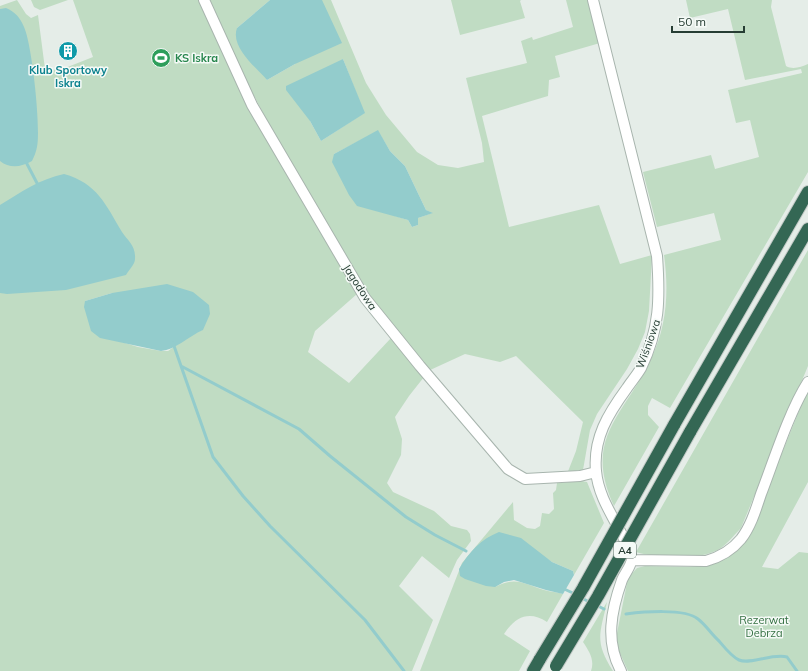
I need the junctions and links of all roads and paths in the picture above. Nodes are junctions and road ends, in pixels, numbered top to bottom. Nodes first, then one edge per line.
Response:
1 (204, 0) edge
2 (593, 0) edge
3 (808, 192) edge
4 (808, 229) edge
5 (808, 382) edge
6 (596, 472) junction
7 (633, 560) junction
8 (555, 669) edge
9 (533, 671) edge
10 (622, 671) edge

1 - 6 street, Jagodowa
2 - 6 street, Wiśniowa
3 - 9 highway, A4, bridge
4 - 8 highway, A4, bridge
5 - 7 street
6 - 7 street, Wiśniowa
7 - 10 street

